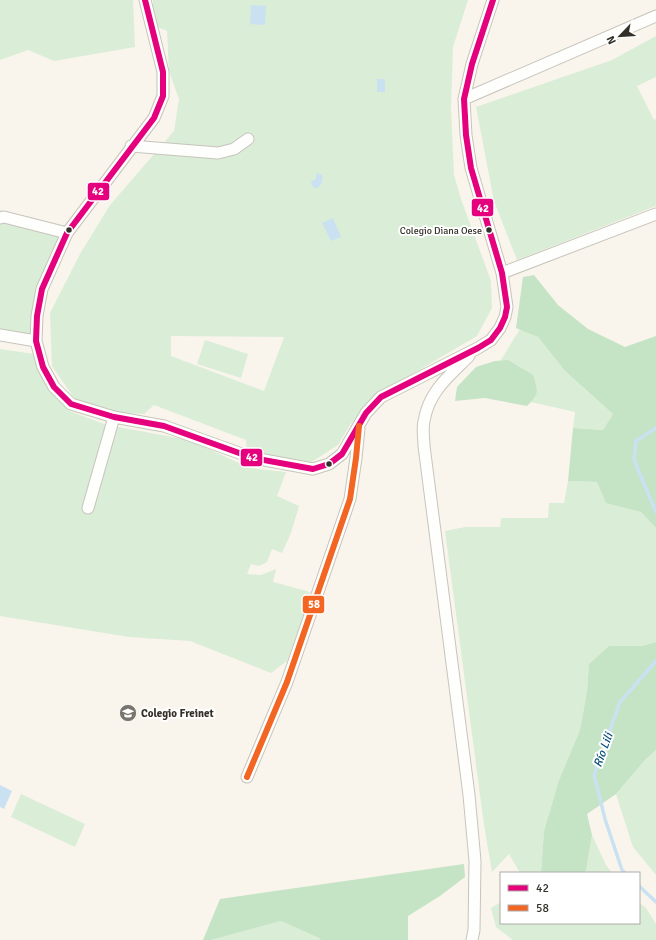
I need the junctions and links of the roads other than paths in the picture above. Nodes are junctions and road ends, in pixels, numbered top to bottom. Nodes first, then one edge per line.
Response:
1 (146, 0) edge
2 (493, 0) edge
3 (656, 16) edge
4 (464, 99) junction
5 (248, 139) dead end
6 (131, 146) junction
7 (656, 214) edge
8 (0, 218) edge
9 (67, 233) junction
10 (502, 272) junction
11 (0, 335) edge
12 (36, 341) junction
13 (478, 348) junction
14 (114, 417) junction
15 (359, 426) junction
16 (88, 508) dead end
17 (247, 776) dead end
18 (472, 940) edge

1 - 6 street
2 - 4 street
3 - 4 street
4 - 10 street
5 - 6 street
6 - 9 street
7 - 10 street
8 - 9 street
9 - 12 street
10 - 13 street
11 - 12 street
12 - 14 street
13 - 15 street
13 - 18 street
14 - 15 street
14 - 16 street
15 - 17 street

